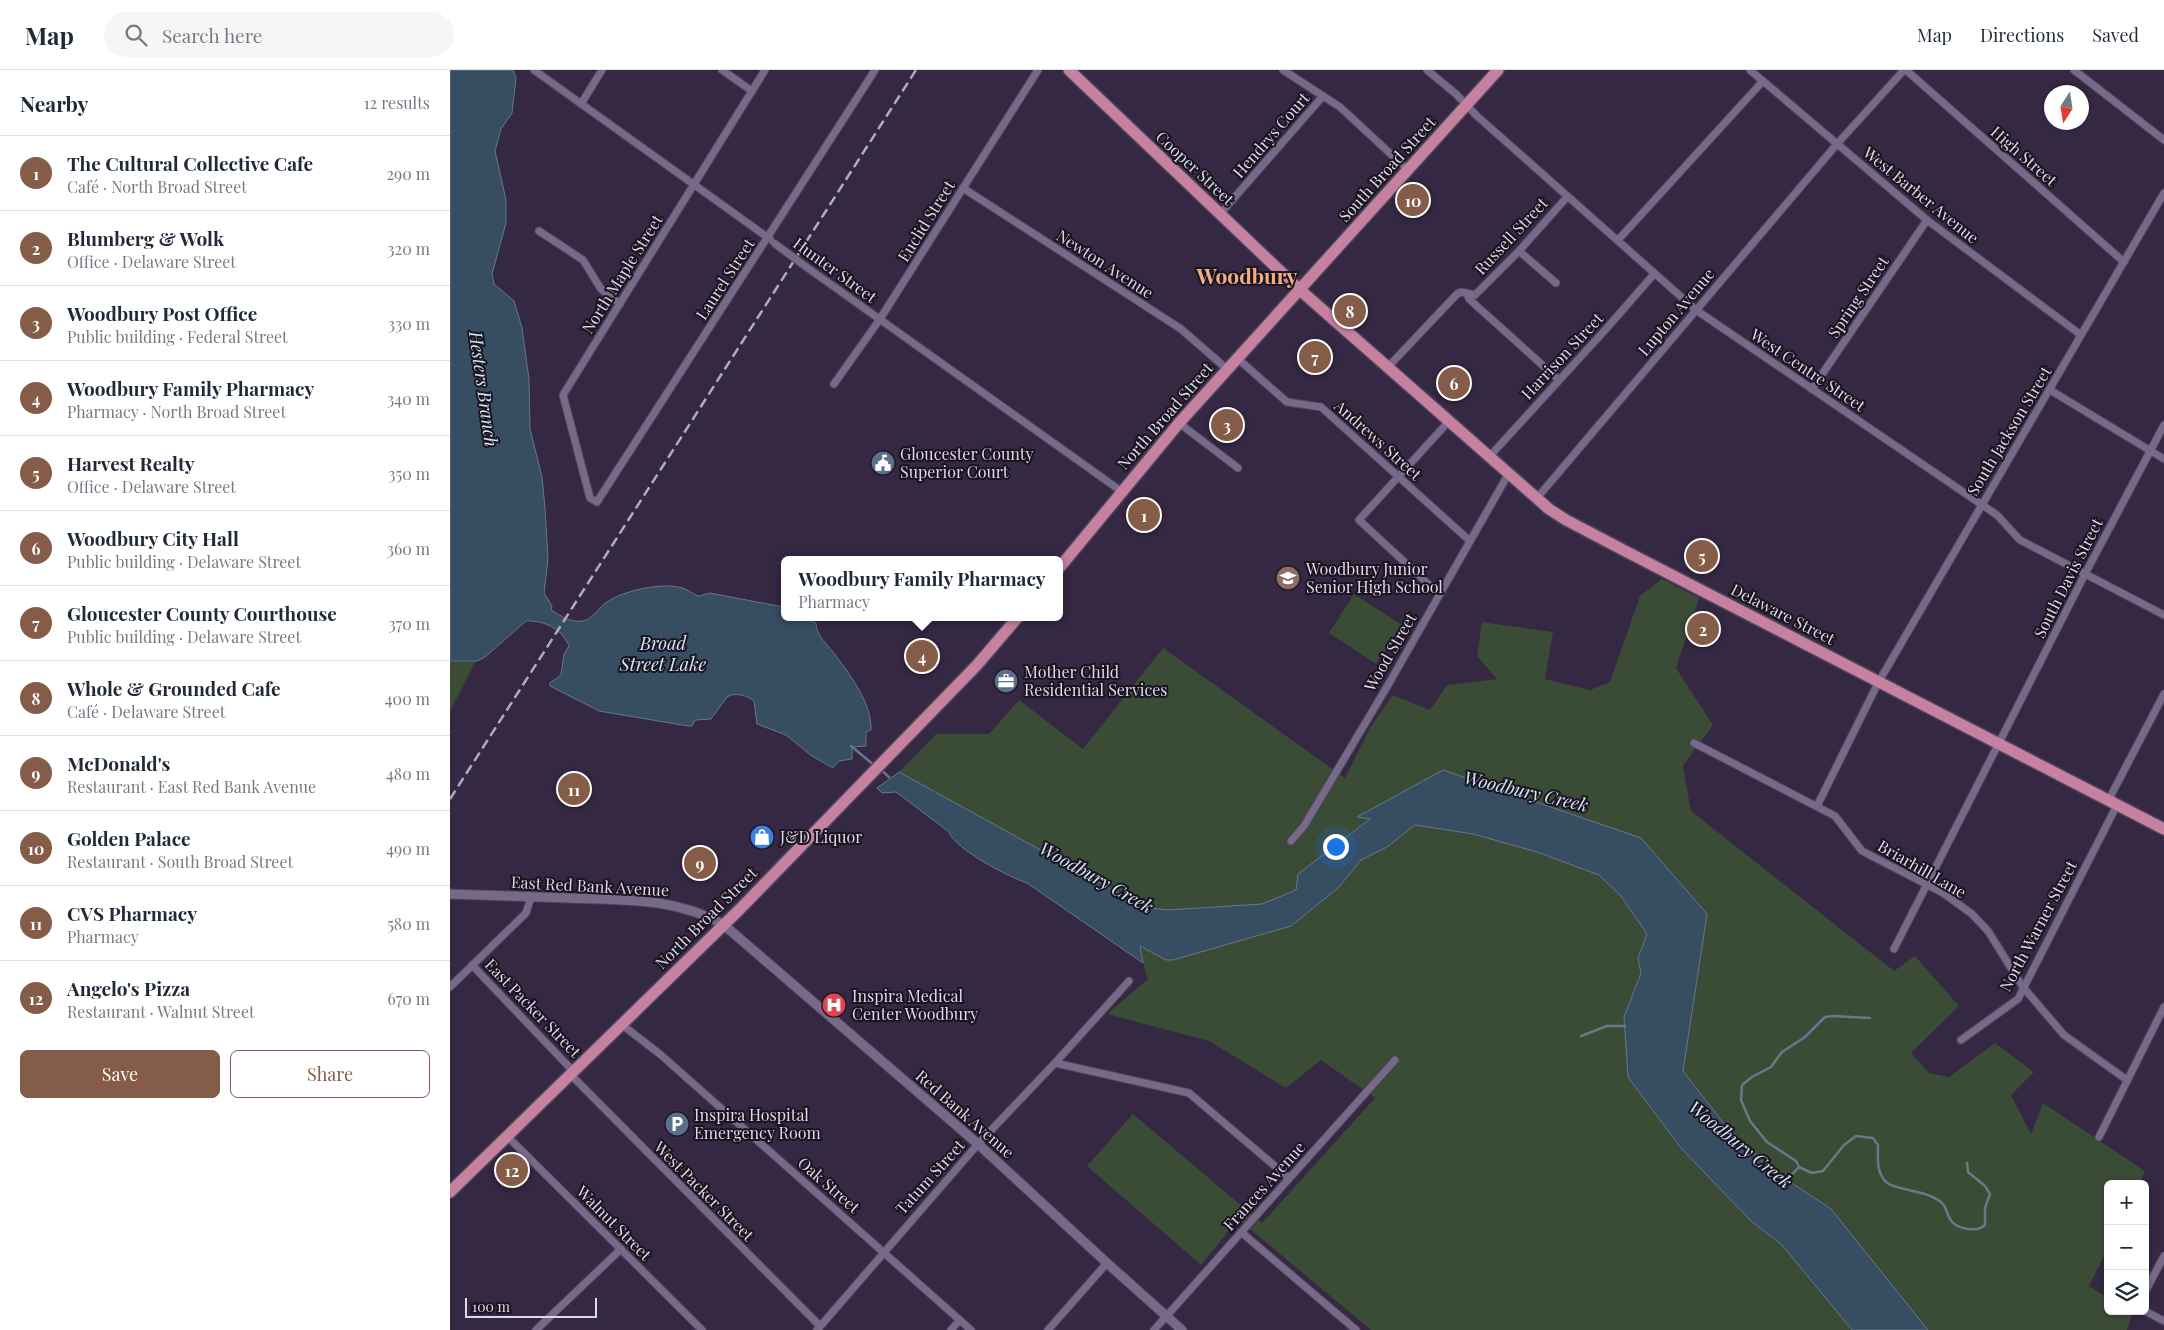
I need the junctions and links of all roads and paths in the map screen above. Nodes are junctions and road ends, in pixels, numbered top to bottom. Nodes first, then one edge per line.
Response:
1 (534, 70) edge
2 (602, 70) edge
3 (722, 70) edge
4 (765, 70) edge
5 (875, 70) edge
6 (1038, 70) edge
7 (1069, 70) edge
8 (1284, 70) edge
9 (1427, 70) edge
10 (1498, 70) edge
11 (1750, 70) edge
12 (1905, 70) edge
13 (2074, 70) edge
14 (1762, 81) junction
15 (752, 91) junction
16 (1323, 96) junction
17 (581, 104) junction
18 (1467, 105) junction
19 (2164, 140) edge
20 (1837, 144) junction
21 (1408, 170) junction
22 (694, 185) junction
23 (963, 188) junction
24 (2164, 193) edge
25 (1567, 197) junction
26 (1220, 214) junction
27 (1927, 220) junction
28 (539, 231) dead end
29 (771, 240) junction
30 (1618, 240) junction
31 (1519, 251) junction
32 (2124, 262) junction
33 (1654, 274) junction
34 (1556, 283) dead end
35 (1300, 290) junction
36 (1468, 293) junction
37 (620, 304) junction
38 (1696, 310) junction
39 (880, 319) junction
40 (2081, 335) junction
41 (1237, 358) junction
42 (1388, 367) junction
43 (1227, 369) junction
44 (1558, 380) junction
45 (834, 384) dead end
46 (1812, 389) junction
47 (2050, 390) junction
48 (1449, 421) junction
49 (1179, 423) junction
50 (2164, 426) edge
51 (2150, 451) junction
52 (1489, 457) junction
53 (2164, 459) edge
54 (1238, 468) dead end
55 (1509, 474) junction
56 (1399, 476) junction
57 (1121, 491) junction
58 (1537, 498) junction
59 (597, 502) joint
60 (1981, 504) junction
61 (1470, 541) junction
62 (1063, 563) edge
63 (2085, 574) junction
64 (1439, 594) junction
65 (2164, 615) edge
66 (1015, 621) edge
67 (1878, 682) junction
68 (2164, 694) edge
69 (1694, 742) dead end
70 (1998, 744) junction
71 (2112, 803) junction
72 (1817, 806) junction
73 (2164, 829) edge
74 (1291, 841) dead end
75 (1927, 885) junction
76 (450, 894) edge
77 (531, 897) junction
78 (724, 925) junction
79 (1894, 949) dead end
80 (472, 965) junction
81 (1129, 981) dead end
82 (450, 987) edge
83 (2023, 987) junction
84 (2164, 1006) edge
85 (621, 1024) junction
86 (1961, 1040) dead end
87 (1395, 1060) dead end
88 (1055, 1063) junction
89 (571, 1072) junction
90 (2126, 1080) junction
91 (507, 1136) junction
92 (2098, 1137) dead end
93 (978, 1144) junction
94 (1288, 1178) junction
95 (450, 1192) edge
96 (1241, 1232) junction
97 (621, 1249) junction
98 (884, 1250) junction
99 (2164, 1256) edge
100 (1107, 1263) junction
101 (2149, 1284) edge
102 (2149, 1313) edge
103 (1167, 1316) junction
104 (960, 1320) junction
105 (2164, 1322) edge
106 (818, 1328) edge
107 (536, 1330) edge
108 (702, 1330) edge
109 (951, 1330) edge
110 (971, 1330) edge
111 (1048, 1330) edge
112 (1154, 1330) edge
113 (1182, 1330) edge
114 (1356, 1330) edge

1 - 17 street, Hunter Street
2 - 17 street
3 - 15 street
4 - 15 street, North Maple Street
5 - 29 street, Laurel Street
6 - 23 street, Euclid Street
7 - 26 main road, Cooper Street
8 - 16 street
9 - 18 street, West Centre Street
10 - 18 main road, South Broad Street
11 - 14 street, West Barber Avenue
12 - 20 street, Lupton Avenue
12 - 32 street, High Street
13 - 19 street
14 - 20 street, West Barber Avenue
14 - 30 street
15 - 22 street, North Maple Street
16 - 21 street
16 - 26 street, Hendrys Court
17 - 22 street, Hunter Street
18 - 21 main road, South Broad Street
18 - 25 street, West Centre Street
20 - 27 street, West Barber Avenue
20 - 38 street, Lupton Avenue
21 - 35 main road, South Broad Street
22 - 29 street, Hunter Street
22 - 37 street, North Maple Street
23 - 39 street, Euclid Street
23 - 43 street, Newton Avenue
24 - 32 street, South Jackson Street
25 - 30 street, West Centre Street
25 - 31 street, Russell Street
26 - 35 main road, Cooper Street
27 - 40 street, West Barber Avenue
27 - 46 street, Spring Street
28 - 37 street
29 - 39 street, Hunter Street, bridge
29 - 59 street, Laurel Street
30 - 33 street, West Centre Street
31 - 34 street
31 - 36 street, Russell Street
32 - 40 street, South Jackson Street
33 - 38 street, West Centre Street
33 - 44 street, Harrison Street
35 - 41 main road, North Broad Street
35 - 42 main road, Delaware Street
36 - 42 street, Russell Street
36 - 44 street
37 - 59 street, North Maple Street
38 - 46 street, West Centre Street
38 - 58 street, Lupton Avenue
39 - 45 street, Euclid Street
39 - 57 street, Hunter Street
40 - 47 street, South Jackson Street
41 - 43 main road, North Broad Street
41 - 56 street, Andrews Street
42 - 48 main road, Delaware Street
43 - 49 main road, North Broad Street
44 - 52 street, Harrison Street
46 - 60 street, West Centre Street
47 - 51 street
47 - 60 street, South Jackson Street
48 - 52 main road, Delaware Street
48 - 56 street
49 - 54 street
49 - 57 main road, North Broad Street
50 - 51 street, South Davis Street
51 - 53 street
51 - 63 street, South Davis Street
52 - 55 main road, Delaware Street
55 - 58 main road, Delaware Street
55 - 61 street, Wood Street
56 - 61 street, Andrews Street
56 - 64 street
57 - 62 main road, North Broad Street
58 - 67 main road, Delaware Street
60 - 63 street, West Centre Street
60 - 67 street, South Jackson Street
61 - 64 street, Wood Street
63 - 65 street, West Centre Street
63 - 70 street, South Davis Street
64 - 74 street, Wood Street
66 - 78 main road, North Broad Street
67 - 70 main road, Delaware Street
67 - 72 street, South Jackson Street
68 - 71 street, North Warner Street
69 - 72 street, Briarhill Lane
70 - 71 main road, Delaware Street
70 - 75 street, South Davis Street
71 - 73 main road, Delaware Street
71 - 83 street, North Warner Street
72 - 75 street, Briarhill Lane
75 - 79 street, South Davis Street
75 - 83 street, Briarhill Lane
76 - 77 street, East Red Bank Avenue
77 - 78 street, East Red Bank Avenue
77 - 80 street
78 - 85 main road, North Broad Street
78 - 93 street, Red Bank Avenue
80 - 82 street
80 - 89 street, East Packer Street
81 - 88 street, Tatum Street
83 - 86 street, North Warner Street
83 - 90 street, Briarhill Lane
84 - 90 street
85 - 89 main road, North Broad Street
85 - 98 street, Oak Street
87 - 94 street, Frances Avenue
88 - 93 street, Tatum Street
88 - 94 street
89 - 91 main road, North Broad Street
89 - 106 street, West Packer Street
90 - 92 street
91 - 95 main road, North Broad Street
91 - 97 street, Walnut Street
93 - 98 street, Tatum Street
93 - 100 street, Red Bank Avenue
94 - 96 street, Frances Avenue
96 - 103 street, Frances Avenue
96 - 114 street
97 - 107 street
97 - 108 street, Walnut Street
98 - 104 street, Oak Street
98 - 106 street, Tatum Street
99 - 101 street
100 - 103 street, Red Bank Avenue
100 - 111 street
102 - 105 street
103 - 112 street, Frances Avenue
103 - 113 street, Red Bank Avenue
104 - 109 street
104 - 110 street, Oak Street

